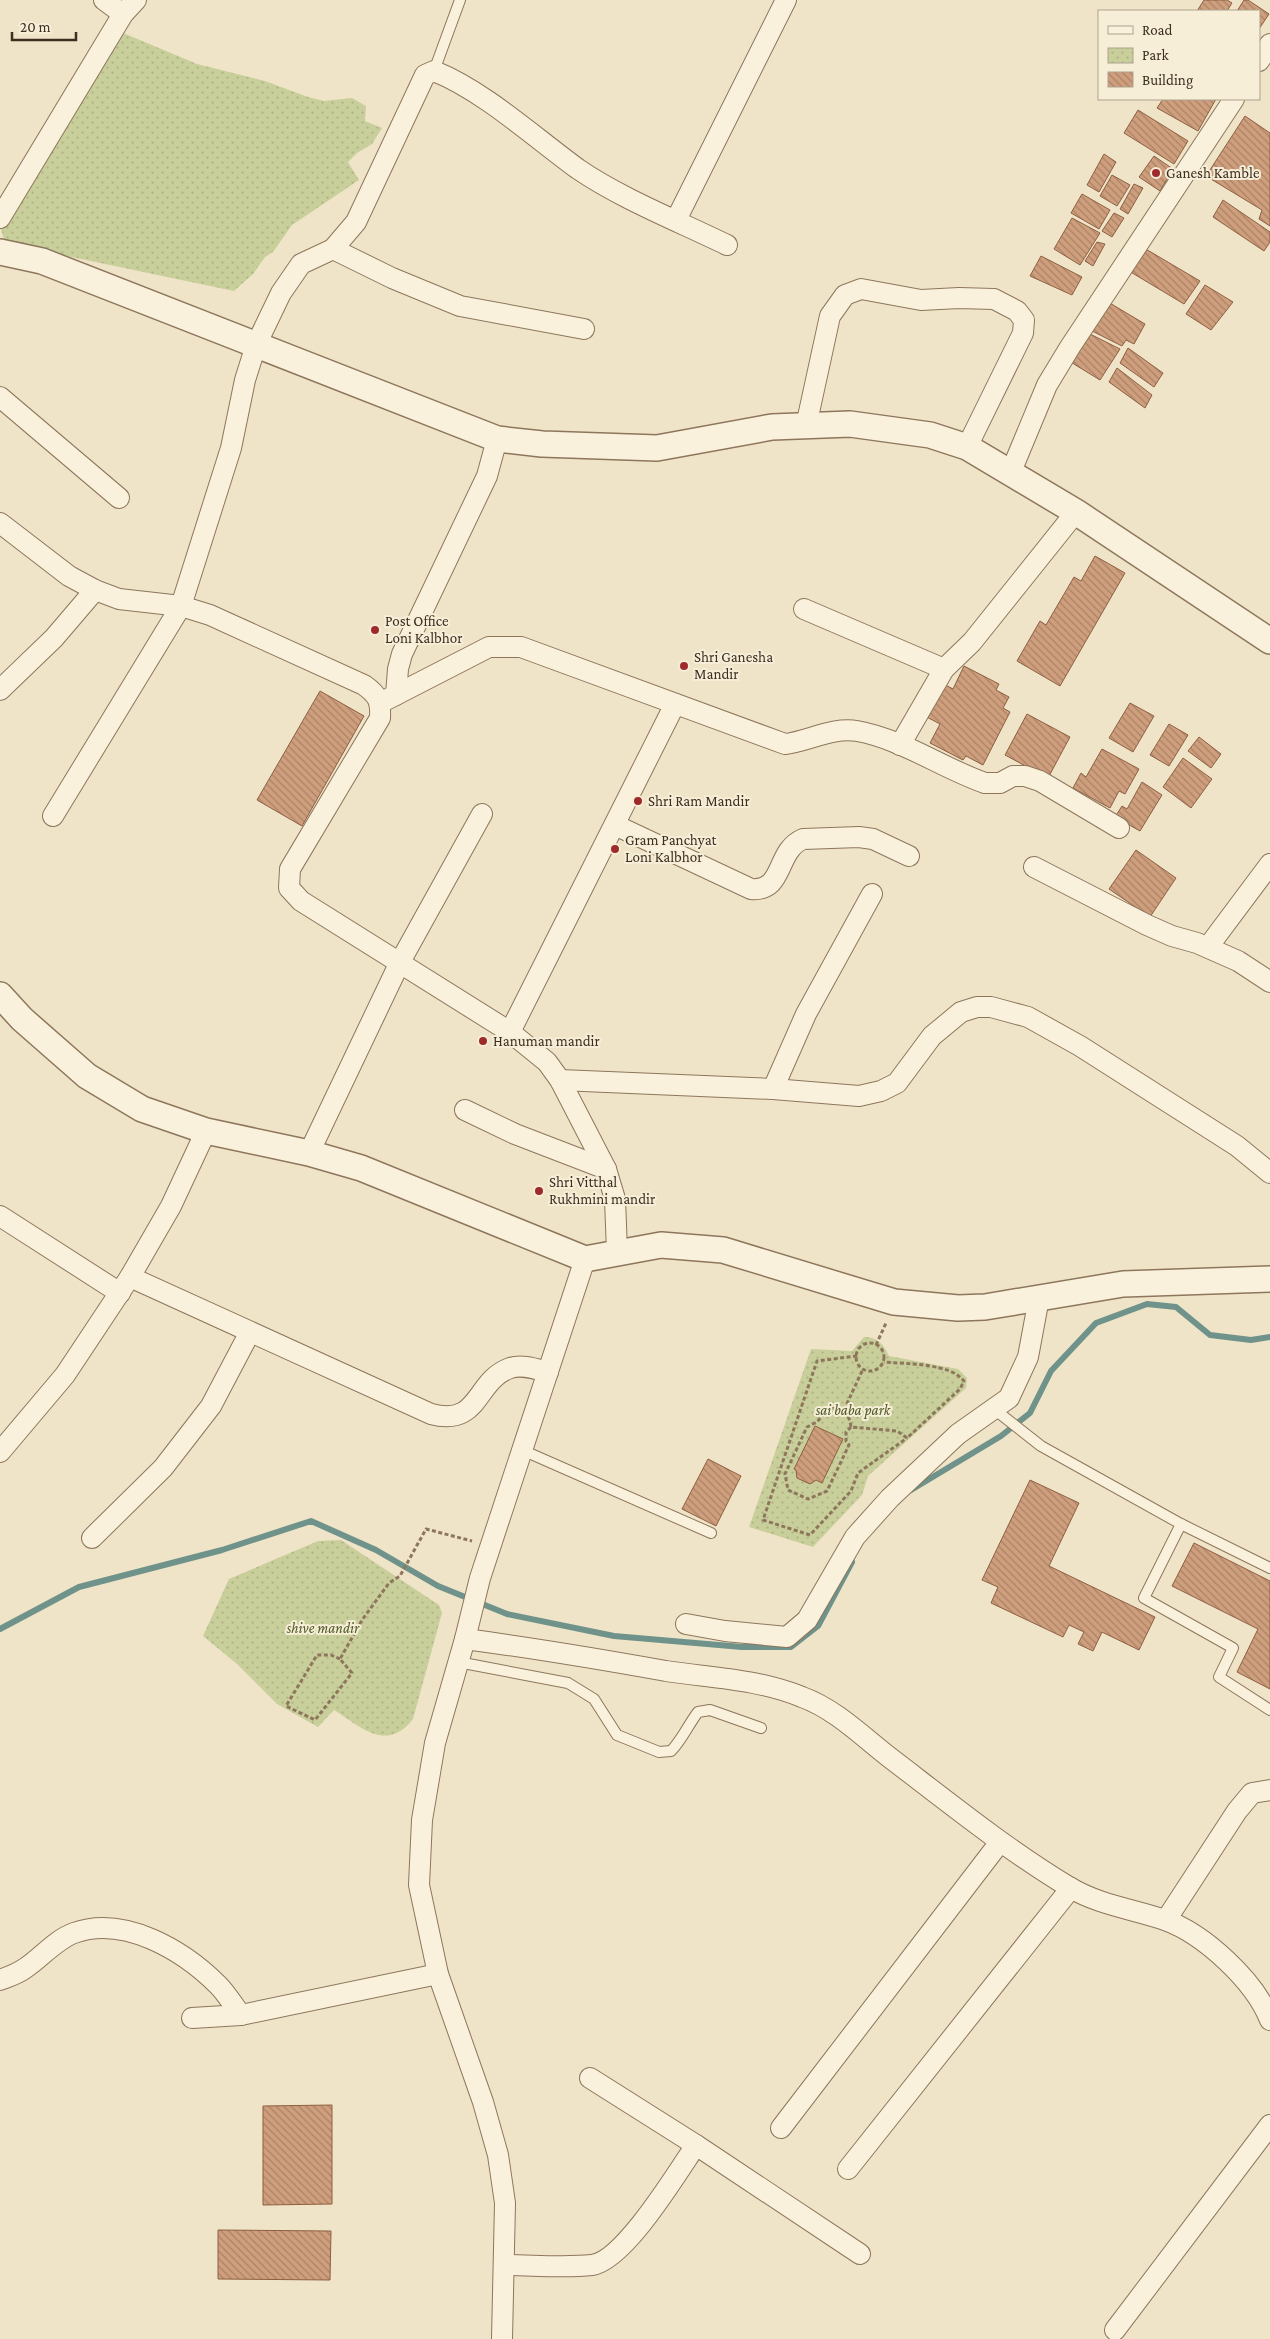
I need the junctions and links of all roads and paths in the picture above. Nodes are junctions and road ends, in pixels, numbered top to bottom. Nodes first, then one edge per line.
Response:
1 (104, 0) edge
2 (460, 0) edge
3 (786, 0) edge
4 (129, 7) edge
5 (1270, 44) edge
6 (1260, 59) edge
7 (434, 71) junction
8 (1233, 100) edge
9 (0, 218) edge
10 (676, 220) junction
11 (727, 245) dead end
12 (333, 249) junction
13 (0, 252) edge
14 (584, 330) dead end
15 (256, 345) junction
16 (0, 397) edge
17 (806, 426) junction
18 (497, 439) junction
19 (967, 447) junction
20 (1010, 474) junction
21 (119, 498) dead end
22 (1076, 512) junction
23 (0, 523) edge
24 (94, 590) junction
25 (181, 606) junction
26 (804, 609) dead end
27 (1270, 641) edge
28 (944, 669) junction
29 (0, 690) edge
30 (388, 699) junction
31 (675, 704) junction
32 (900, 745) junction
33 (482, 814) dead end
34 (53, 816) dead end
35 (615, 825) junction
36 (1119, 828) dead end
37 (909, 856) dead end
38 (1270, 864) edge
39 (1034, 867) dead end
40 (872, 894) dead end
41 (1208, 947) junction
42 (400, 962) junction
43 (1270, 982) edge
44 (0, 995) edge
45 (510, 1032) junction
46 (560, 1080) junction
47 (773, 1088) junction
48 (465, 1110) dead end
49 (206, 1131) junction
50 (309, 1153) junction
51 (606, 1169) junction
52 (1270, 1173) edge
53 (0, 1216) edge
54 (617, 1252) junction
55 (585, 1259) junction
56 (1270, 1280) edge
57 (125, 1285) junction
58 (1039, 1298) junction
59 (250, 1332) junction
60 (857, 1356) junction
61 (884, 1362) junction
62 (864, 1369) junction
63 (548, 1372) junction
64 (844, 1410) junction
65 (998, 1413) junction
66 (852, 1427) junction
67 (907, 1438) junction
68 (522, 1450) junction
69 (0, 1452) edge
70 (1181, 1524) junction
71 (712, 1533) dead end
72 (92, 1538) dead end
73 (490, 1546) junction
74 (1270, 1568) edge
75 (686, 1624) dead end
76 (465, 1640) junction
77 (340, 1659) junction
78 (458, 1662) junction
79 (1270, 1710) edge
80 (761, 1728) dead end
81 (1270, 1790) edge
82 (1000, 1842) junction
83 (1071, 1888) junction
84 (1166, 1920) junction
85 (438, 1974) junction
86 (0, 1980) edge
87 (241, 2015) junction
88 (192, 2018) dead end
89 (1270, 2020) edge
90 (590, 2078) dead end
91 (1270, 2125) edge
92 (781, 2128) dead end
93 (696, 2146) junction
94 (848, 2169) dead end
95 (860, 2254) dead end
96 (504, 2265) junction
97 (1116, 2330) dead end
98 (502, 2339) edge

1 - 4 street
2 - 7 lane
3 - 10 street
4 - 9 street
5 - 6 street
7 - 10 street
7 - 12 street
8 - 20 street
10 - 11 street
12 - 14 street
12 - 15 street
13 - 15 street
15 - 18 street
15 - 25 street
16 - 21 street
17 - 18 street
17 - 19 street
17 - 19 street
18 - 30 street
19 - 20 street
20 - 22 street
22 - 27 street
22 - 28 street
23 - 24 street
24 - 25 street
24 - 29 street
25 - 30 street
25 - 34 street
26 - 28 street
28 - 32 street
30 - 31 street
30 - 42 street
31 - 32 street
31 - 35 street
32 - 36 street
33 - 42 street
35 - 37 street
35 - 45 street
38 - 41 street
39 - 41 street
40 - 47 street
41 - 43 street
42 - 45 street
42 - 50 street
44 - 49 street
45 - 46 street
46 - 47 street
46 - 51 street
47 - 52 street
48 - 51 street
49 - 50 street
49 - 57 street
50 - 55 street
51 - 54 street
53 - 57 street
54 - 55 street
54 - 58 street
55 - 63 street
56 - 58 street
57 - 59 street
57 - 69 street
58 - 65 street
59 - 63 street
59 - 72 street
60 - 61 path
60 - 62 path
60 - 67 path
61 - 62 path
61 - 67 path
62 - 64 path
63 - 68 street
64 - 66 path
64 - 66 path
65 - 70 lane
65 - 75 street
66 - 67 path
68 - 71 lane
68 - 73 street
70 - 74 lane
70 - 79 lane
73 - 76 street
73 - 77 path
76 - 78 street
76 - 82 street
77 - 77 path
78 - 80 lane
78 - 85 street
81 - 84 street
82 - 83 street
82 - 92 street
83 - 84 street
83 - 94 street
84 - 89 street
85 - 87 street
85 - 96 street
86 - 87 street
87 - 88 street
90 - 93 street
91 - 97 street
93 - 95 street
93 - 96 street
96 - 98 street

